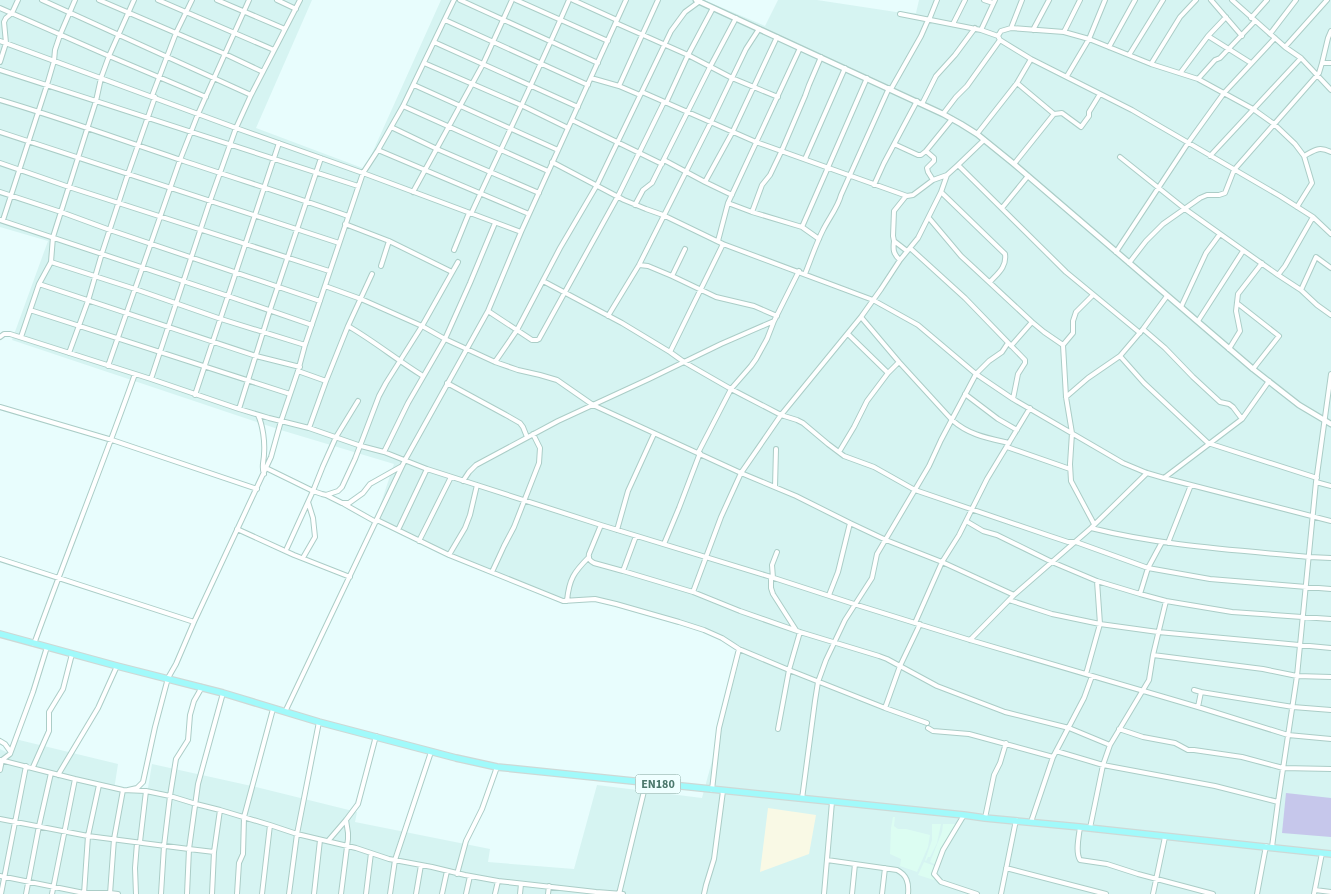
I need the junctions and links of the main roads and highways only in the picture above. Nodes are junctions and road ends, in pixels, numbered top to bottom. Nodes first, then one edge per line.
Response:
1 (0, 634) edge
2 (1331, 854) edge

1 - 2 main road, EN180

